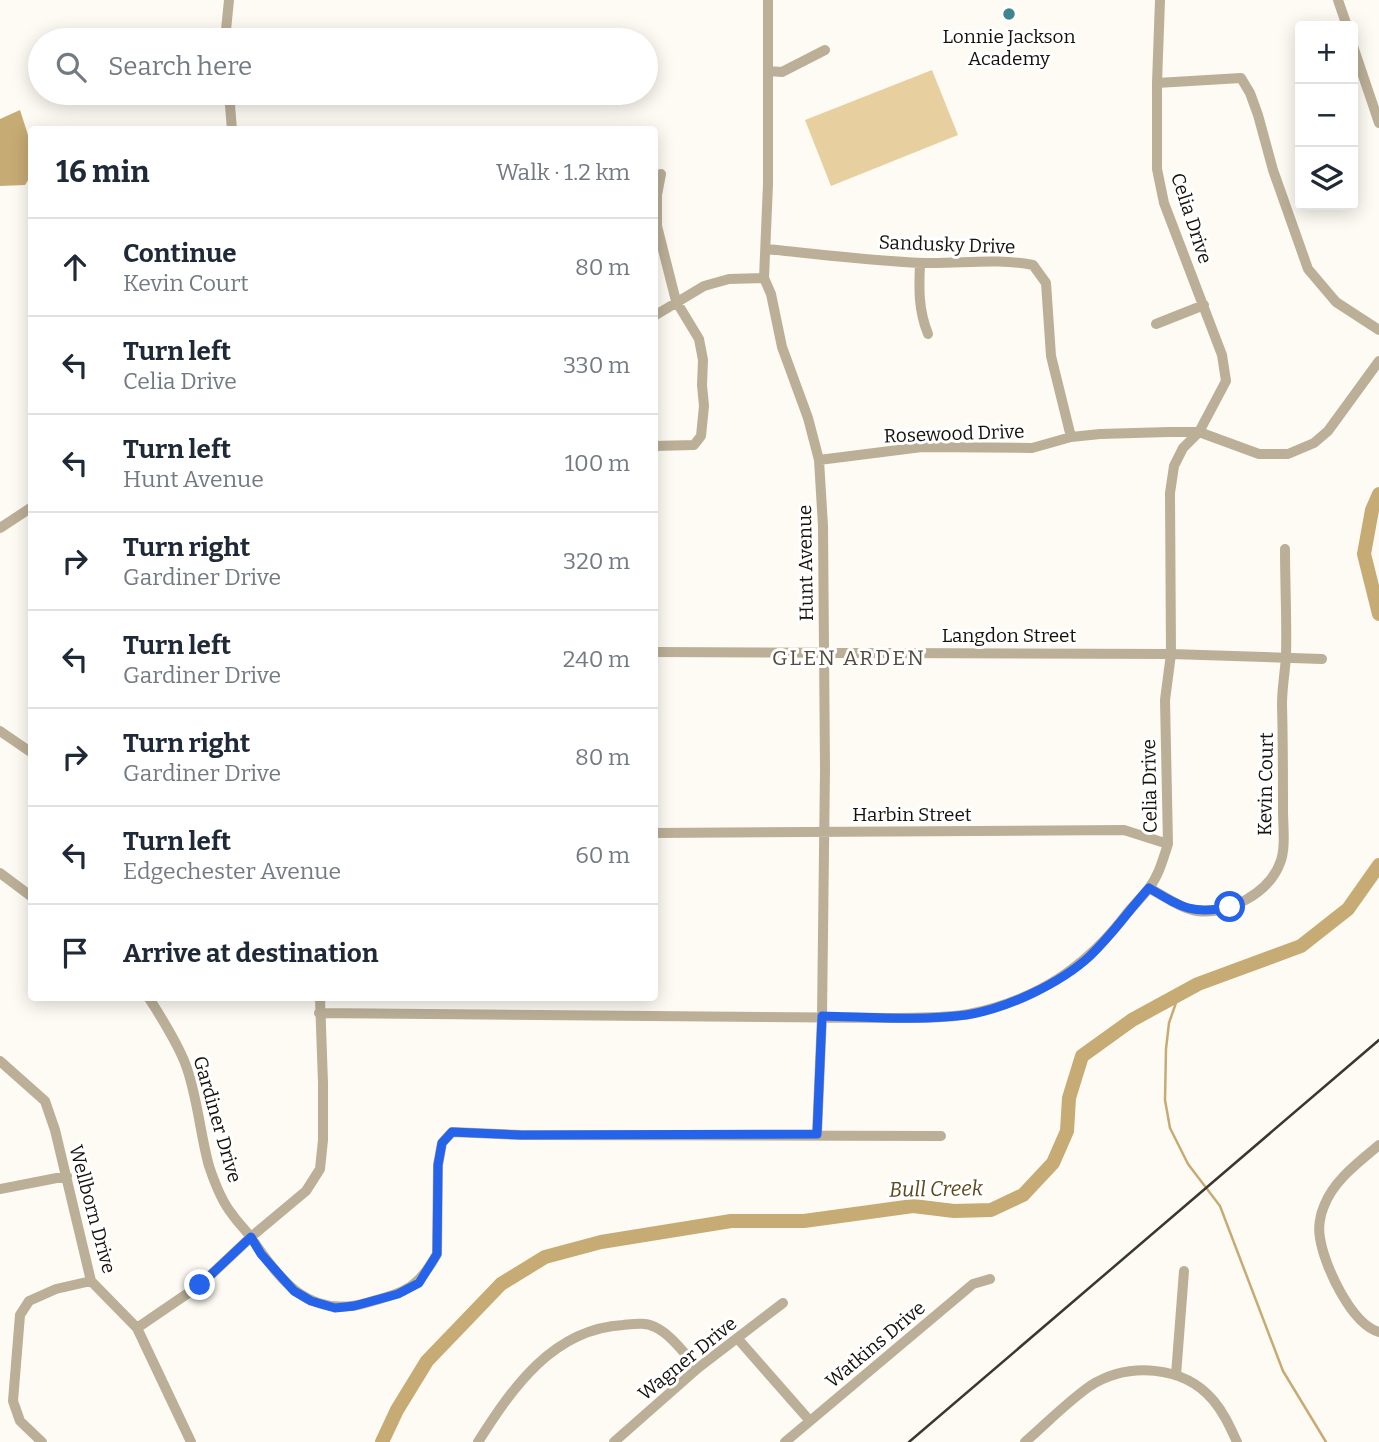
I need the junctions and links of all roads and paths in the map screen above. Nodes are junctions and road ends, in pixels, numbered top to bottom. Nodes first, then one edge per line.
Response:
1 (229, 0) edge
2 (768, 0) edge
3 (1160, 0) edge
4 (1338, 0) edge
5 (1345, 21) edge
6 (226, 28) edge
7 (825, 50) dead end
8 (1358, 61) edge
9 (769, 71) junction
10 (1157, 83) junction
11 (230, 105) edge
12 (1379, 123) edge
13 (232, 126) edge
14 (661, 174) dead end
15 (658, 190) edge
16 (658, 234) edge
17 (766, 249) junction
18 (920, 262) junction
19 (764, 278) junction
20 (676, 301) junction
21 (1203, 305) junction
22 (658, 313) edge
23 (1156, 324) dead end
24 (1379, 330) edge
25 (928, 334) dead end
26 (1379, 361) edge
27 (1199, 432) junction
28 (1071, 437) junction
29 (658, 446) edge
30 (819, 460) junction
31 (28, 510) edge
32 (0, 528) edge
33 (1285, 550) dead end
34 (658, 652) edge
35 (824, 652) junction
36 (1171, 654) junction
37 (1286, 657) junction
38 (1322, 659) dead end
39 (0, 731) edge
40 (28, 749) edge
41 (824, 816) junction
42 (812, 832) junction
43 (824, 832) junction
44 (658, 834) edge
45 (1168, 844) junction
46 (0, 873) edge
47 (1149, 888) junction
48 (28, 894) edge
49 (151, 1001) edge
50 (320, 1001) edge
51 (319, 1013) junction
52 (822, 1016) junction
53 (0, 1061) edge
54 (817, 1134) junction
55 (941, 1136) dead end
56 (1379, 1145) edge
57 (66, 1176) junction
58 (0, 1189) edge
59 (251, 1237) junction
60 (1184, 1270) dead end
61 (990, 1279) dead end
62 (91, 1282) junction
63 (783, 1303) dead end
64 (138, 1328) junction
65 (1379, 1332) edge
66 (738, 1339) junction
67 (698, 1368) junction
68 (1176, 1375) junction
69 (810, 1421) junction
70 (42, 1442) edge
71 (191, 1442) edge
72 (478, 1442) edge
73 (614, 1442) edge
74 (785, 1442) edge
75 (1025, 1442) edge
76 (1237, 1442) edge

1 - 6 street
2 - 9 street, Hunt Avenue
3 - 10 street, Celia Drive
4 - 5 street
7 - 9 street
8 - 12 street
9 - 17 street, Hunt Avenue
10 - 21 street, Celia Drive
10 - 24 street
11 - 13 street
14 - 15 street
16 - 20 street
17 - 18 street, Sandusky Drive
17 - 19 street, Hunt Avenue
18 - 25 street
18 - 28 street, Sandusky Drive
19 - 20 street
19 - 30 street, Hunt Avenue
20 - 22 street
20 - 29 street
21 - 23 street
21 - 27 street, Celia Drive
26 - 27 street, Rosewood Drive
27 - 28 street, Rosewood Drive
27 - 36 street, Celia Drive
28 - 30 street, Rosewood Drive
30 - 35 street, Hunt Avenue
31 - 32 street
33 - 37 street, Kevin Court
34 - 35 street, Langdon Street
35 - 36 street, Langdon Street
35 - 41 street, Hunt Avenue
36 - 37 street, Langdon Street
36 - 45 street, Celia Drive
37 - 38 street, Langdon Street
37 - 47 street, Kevin Court
39 - 40 street
41 - 42 street
41 - 43 street, Hunt Avenue
42 - 43 street, Harbin Street
42 - 44 street, Harbin Street
43 - 45 street, Harbin Street
43 - 52 street, Hunt Avenue
45 - 47 street, Celia Drive
46 - 48 street
47 - 52 street, Celia Drive
49 - 59 street, Gardiner Drive
50 - 51 street
51 - 52 street, Celia Drive
51 - 59 street
52 - 54 street, Hunt Avenue
53 - 57 street, Wellborn Drive
54 - 55 street, Gardiner Drive
54 - 59 street, Gardiner Drive
56 - 65 street
57 - 58 street
57 - 62 street, Wellborn Drive
59 - 64 street
60 - 68 street
61 - 69 street, Watkins Drive
62 - 64 street, Wellborn Drive
62 - 70 street
63 - 66 street, Wagner Drive
64 - 71 street, Wellborn Drive
66 - 67 street, Wagner Drive
66 - 69 street
67 - 72 street
67 - 73 street, Wagner Drive
68 - 75 street
68 - 76 street
69 - 74 street, Watkins Drive

